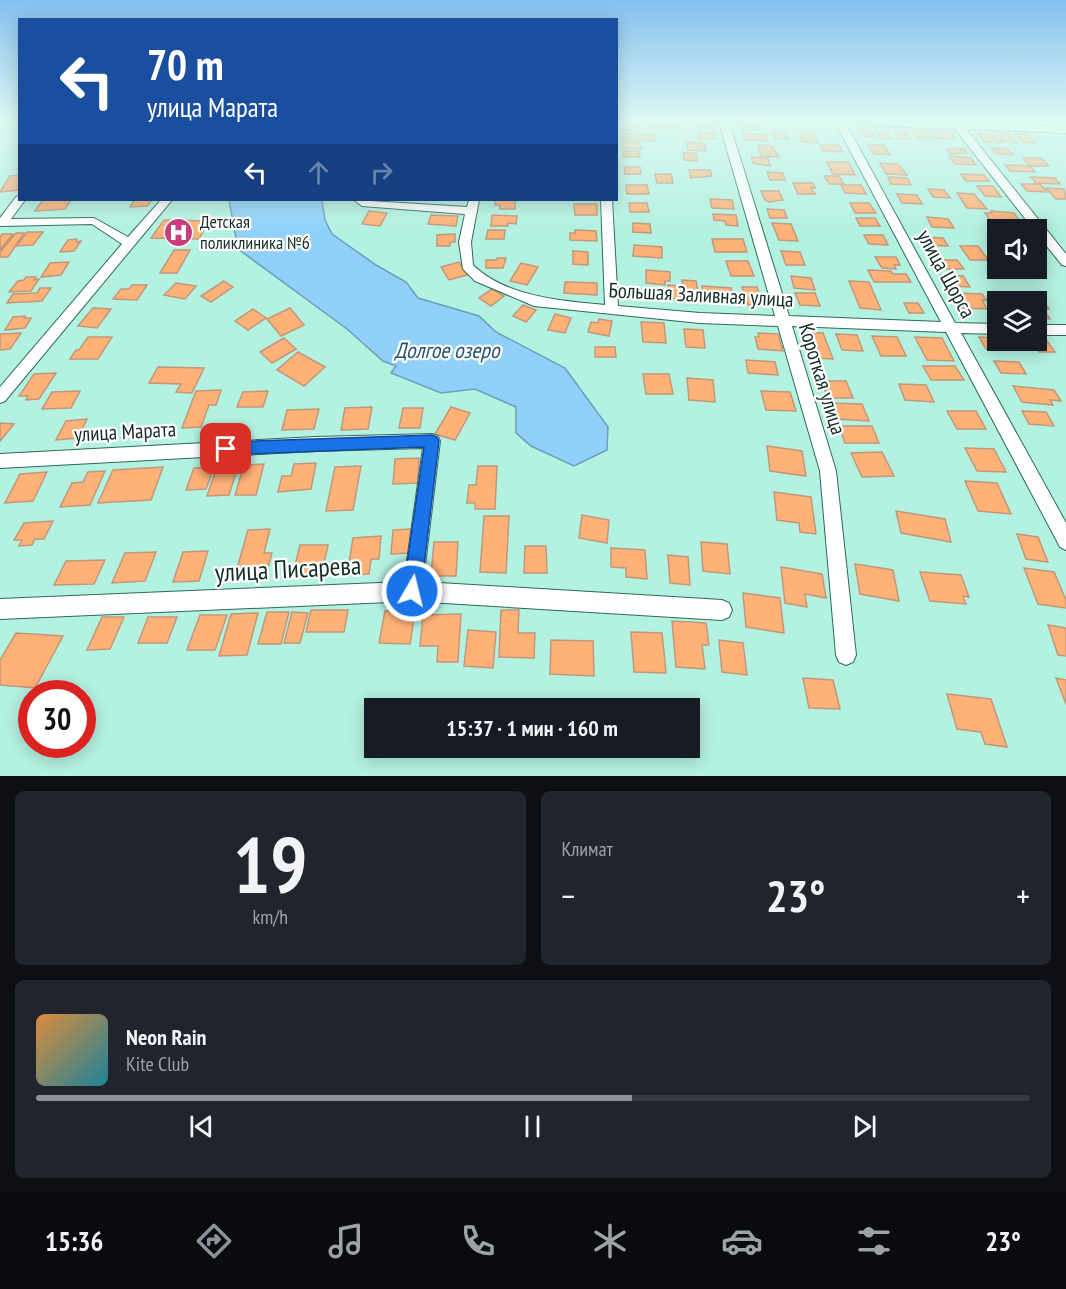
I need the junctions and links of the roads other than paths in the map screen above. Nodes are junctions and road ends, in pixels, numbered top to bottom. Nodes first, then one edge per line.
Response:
1 (735, 158) edge
2 (860, 158) edge
3 (984, 158) edge
4 (18, 201) edge
5 (165, 201) edge
6 (361, 201) edge
7 (607, 201) edge
8 (473, 205) edge
9 (1, 223) edge
10 (129, 243) junction
11 (1066, 262) edge
12 (612, 311) junction
13 (782, 320) junction
14 (952, 329) junction
15 (987, 329) edge
16 (1047, 330) edge
17 (1066, 330) edge
18 (0, 397) edge
19 (0, 461) edge
20 (1066, 541) edge
21 (412, 591) junction
22 (0, 609) edge
23 (722, 610) dead end
24 (846, 655) dead end

1 - 13 street, Короткая улица
2 - 14 street, улица Щорса
3 - 11 street
4 - 9 street
5 - 10 street
6 - 8 street
7 - 12 street
8 - 12 street, Большая Заливная улица
9 - 10 street
10 - 18 street
12 - 13 street, Большая Заливная улица
13 - 14 street, Большая Заливная улица
13 - 24 street, Короткая улица
14 - 15 street, Большая Заливная улица
14 - 20 street, улица Щорса
16 - 17 street
19 - 21 street, улица Марата
21 - 22 street, улица Писарева
21 - 23 street, улица Писарева

